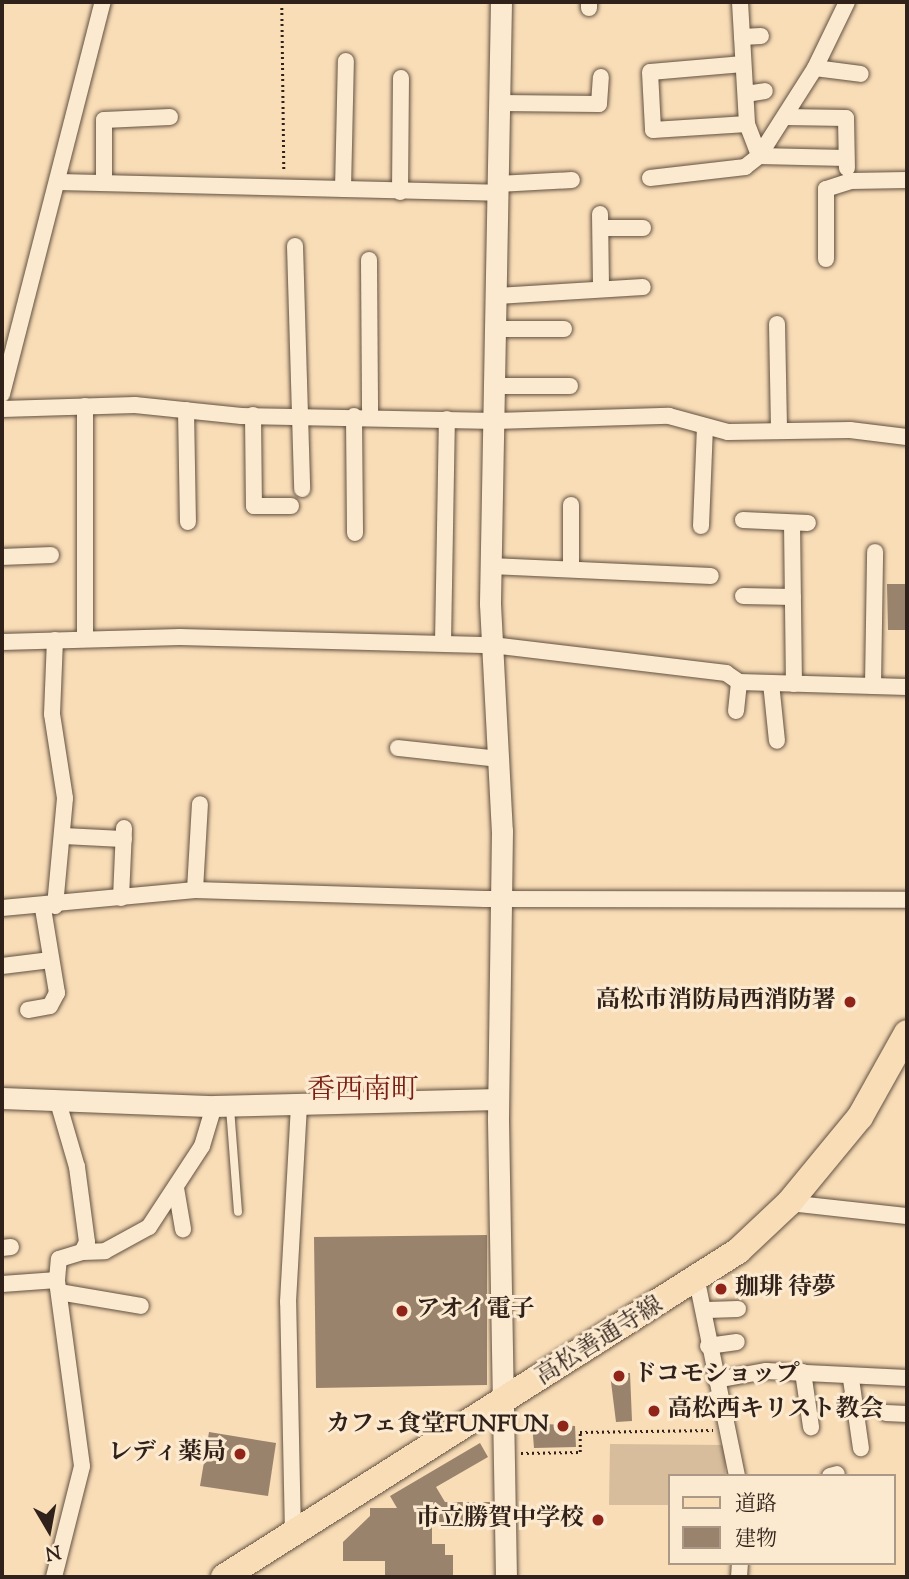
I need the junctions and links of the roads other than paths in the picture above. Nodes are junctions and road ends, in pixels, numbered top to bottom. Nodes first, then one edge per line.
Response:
1 (103, 2) edge
2 (501, 2) edge
3 (740, 2) edge
4 (847, 2) edge
5 (761, 36) dead end
6 (741, 37) junction
7 (346, 61) dead end
8 (743, 64) junction
9 (815, 68) junction
10 (861, 74) dead end
11 (601, 77) dead end
12 (401, 78) dead end
13 (765, 91) dead end
14 (746, 94) junction
15 (500, 103) junction
16 (170, 117) dead end
17 (785, 117) junction
18 (747, 124) junction
19 (759, 156) junction
20 (846, 158) junction
21 (650, 178) dead end
22 (572, 180) dead end
23 (907, 180) edge
24 (849, 181) junction
25 (59, 182) junction
26 (104, 182) junction
27 (497, 188) junction
28 (343, 189) junction
29 (400, 192) junction
30 (643, 228) dead end
31 (295, 246) dead end
32 (826, 259) dead end
33 (369, 260) dead end
34 (643, 287) dead end
35 (601, 289) junction
36 (497, 296) junction
37 (777, 324) dead end
38 (497, 329) junction
39 (564, 329) dead end
40 (496, 386) junction
41 (570, 386) dead end
42 (2, 394) edge
43 (85, 406) junction
44 (2, 409) edge
45 (186, 410) junction
46 (253, 415) junction
47 (300, 416) junction
48 (362, 416) junction
49 (446, 419) junction
50 (496, 421) junction
51 (705, 427) junction
52 (779, 431) junction
53 (907, 437) edge
54 (302, 489) dead end
55 (571, 505) dead end
56 (291, 506) dead end
57 (743, 520) dead end
58 (188, 522) dead end
59 (701, 526) dead end
60 (355, 533) dead end
61 (875, 552) dead end
62 (51, 555) dead end
63 (2, 557) edge
64 (491, 566) junction
65 (571, 569) junction
66 (711, 576) dead end
67 (743, 596) dead end
68 (793, 597) junction
69 (85, 639) junction
70 (55, 640) junction
71 (2, 642) edge
72 (443, 643) junction
73 (492, 645) junction
74 (739, 682) junction
75 (771, 683) junction
76 (794, 684) junction
77 (873, 686) junction
78 (907, 687) edge
79 (736, 711) dead end
80 (777, 741) dead end
81 (398, 747) dead end
82 (500, 758) junction
83 (200, 804) dead end
84 (62, 836) junction
85 (195, 890) junction
86 (121, 898) junction
87 (502, 899) junction
88 (907, 900) edge
89 (49, 907) junction
90 (2, 908) edge
91 (51, 960) junction
92 (2, 966) edge
93 (28, 1010) dead end
94 (907, 1033) edge
95 (2, 1098) edge
96 (498, 1100) junction
97 (58, 1102) junction
98 (299, 1104) junction
99 (222, 1106) junction
100 (176, 1188) junction
101 (789, 1203) junction
102 (238, 1212) dead end
103 (907, 1216) edge
104 (183, 1229) dead end
105 (82, 1251) junction
106 (696, 1281) junction
107 (2, 1284) edge
108 (58, 1286) junction
109 (141, 1306) dead end
110 (738, 1309) dead end
111 (707, 1310) junction
112 (737, 1342) dead end
113 (708, 1346) junction
114 (803, 1372) junction
115 (907, 1378) edge
116 (851, 1379) junction
117 (716, 1380) junction
118 (506, 1401) junction
119 (886, 1413) dead end
120 (907, 1414) edge
121 (811, 1427) dead end
122 (861, 1448) dead end
123 (737, 1474) edge
124 (293, 1534) junction
125 (54, 1577) edge
126 (224, 1577) edge
127 (506, 1577) edge

1 - 25 street
2 - 15 street
3 - 6 street
4 - 9 street
5 - 6 street
6 - 8 street
7 - 28 street
8 - 14 street
8 - 18 street
9 - 10 street
9 - 17 street
11 - 15 street
12 - 29 street
13 - 14 street
14 - 18 street
15 - 27 street
16 - 26 street
17 - 19 street
17 - 20 street
18 - 19 street
19 - 20 street
19 - 21 street
20 - 24 street
22 - 27 street
23 - 24 street
24 - 32 street
25 - 26 street
25 - 42 street
26 - 28 street
27 - 29 street
27 - 36 street
28 - 29 street
30 - 35 street
31 - 47 street
33 - 48 street
34 - 35 street
35 - 36 street
36 - 38 street
37 - 52 street
38 - 39 street
38 - 40 street
40 - 41 street
40 - 50 street
43 - 44 street
43 - 45 street
43 - 69 street
45 - 46 street
45 - 58 street
46 - 47 street
46 - 56 street
47 - 48 street
47 - 54 street
48 - 49 street
48 - 60 street
49 - 50 street
49 - 72 street
50 - 51 street
50 - 64 street
51 - 52 street
51 - 59 street
52 - 53 street
55 - 65 street
57 - 68 street
61 - 77 street
62 - 63 street
64 - 65 street
64 - 73 street
65 - 66 street
67 - 68 street
68 - 76 street
69 - 70 street
69 - 72 street
70 - 71 street
70 - 84 street
72 - 73 street
73 - 74 street
73 - 82 street
74 - 75 street
74 - 79 street
75 - 76 street
75 - 80 street
76 - 77 street
77 - 78 street
81 - 82 street
82 - 87 street
83 - 85 street
84 - 86 street
84 - 89 street
85 - 86 street
85 - 87 street
86 - 89 street
87 - 88 street
87 - 96 street
89 - 90 street
89 - 91 street
91 - 92 street
91 - 93 street
94 - 101 main road, 高松善通寺線
95 - 97 street
96 - 98 street
96 - 118 street
97 - 99 street
97 - 105 street
98 - 99 street
98 - 124 street
99 - 100 street
99 - 102 lane
100 - 104 street
100 - 105 street
101 - 103 street
101 - 106 main road, 高松善通寺線
105 - 108 street
106 - 111 street
106 - 118 main road, 高松善通寺線
107 - 108 street
108 - 109 street
108 - 125 street
110 - 111 street
111 - 113 street
112 - 113 street
113 - 117 street
114 - 116 street
114 - 117 street
114 - 121 street
115 - 116 street
116 - 122 street
117 - 123 street
118 - 124 main road, 高松善通寺線
118 - 127 street
119 - 120 street
124 - 126 main road, 高松善通寺線

